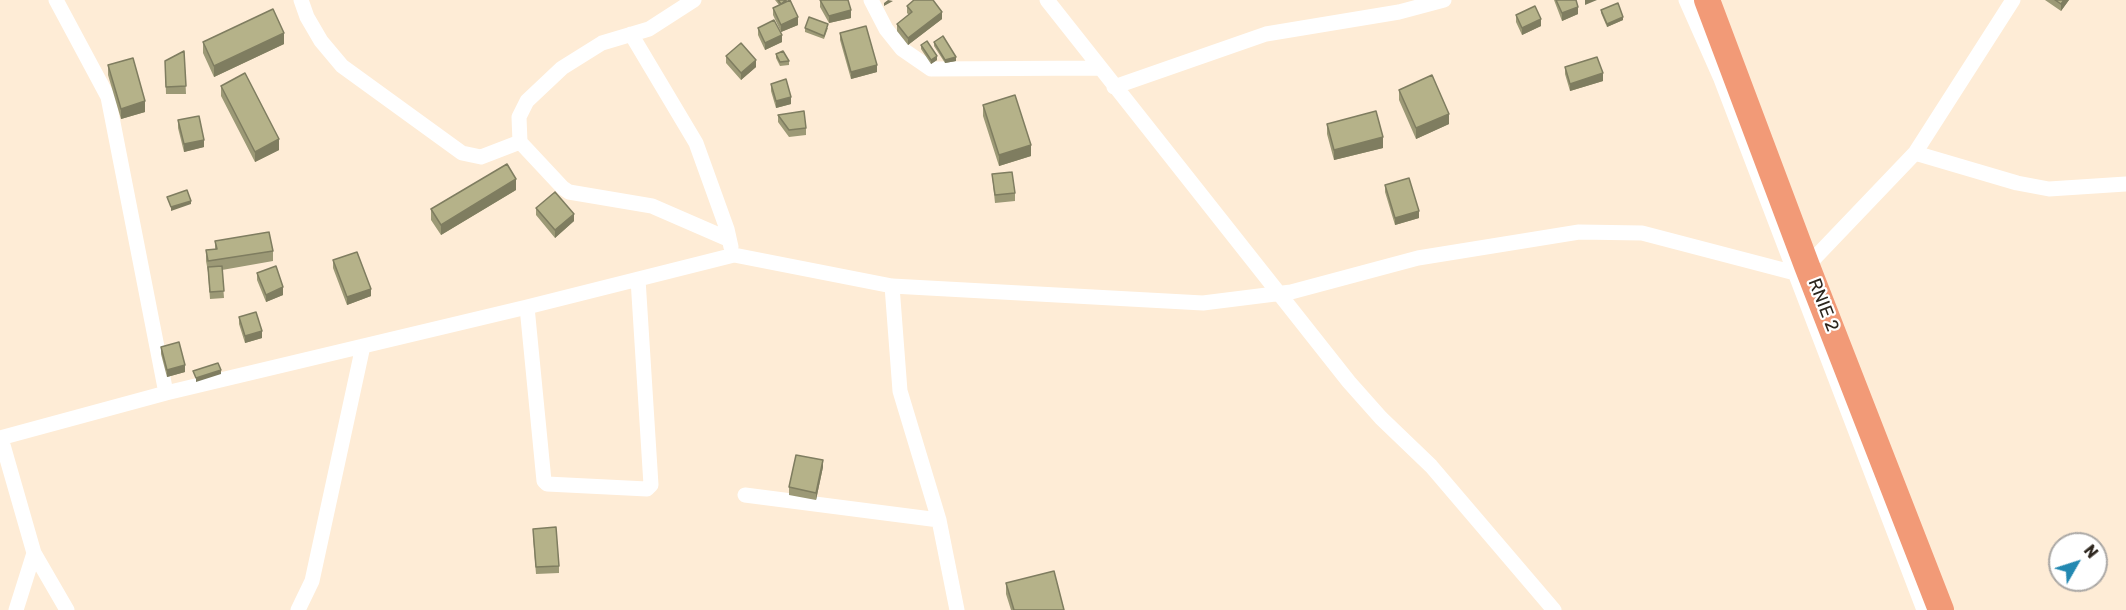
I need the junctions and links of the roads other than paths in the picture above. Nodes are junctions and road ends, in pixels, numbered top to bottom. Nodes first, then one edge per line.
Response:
1 (56, 0) edge
2 (301, 0) edge
3 (694, 0) edge
4 (871, 0) edge
5 (1047, 0) edge
6 (1444, 0) edge
7 (1686, 0) edge
8 (1707, 0) edge
9 (2013, 0) edge
10 (631, 34) junction
11 (1099, 68) junction
12 (1114, 87) junction
13 (520, 142) junction
14 (1915, 153) junction
15 (2126, 184) edge
16 (728, 239) junction
17 (735, 255) junction
18 (1801, 269) junction
19 (638, 279) junction
20 (892, 286) junction
21 (1278, 293) junction
22 (527, 307) junction
23 (363, 346) junction
24 (166, 393) junction
25 (0, 438) edge
26 (745, 495) dead end
27 (939, 520) junction
28 (34, 553) junction
29 (16, 610) edge
30 (68, 610) edge
31 (298, 610) edge
32 (957, 610) edge
33 (1554, 610) edge
34 (1924, 610) edge
35 (1941, 610) edge

1 - 24 street
2 - 13 street
3 - 10 street
4 - 11 street
5 - 11 street
6 - 12 street
7 - 18 street
8 - 18 highway, RNIE 2 / RNIE 2
9 - 14 street
10 - 13 street
10 - 16 street
11 - 12 street
12 - 21 street
13 - 16 street
14 - 15 street
14 - 18 street
16 - 17 street
17 - 19 street
17 - 20 street
18 - 21 street
18 - 34 street
18 - 35 highway, RNIE 2 / RNIE 2
19 - 22 street
19 - 22 street
20 - 21 street
20 - 27 street
21 - 33 street
22 - 23 street
23 - 24 street
23 - 31 street
24 - 25 street
25 - 28 street
26 - 27 street
27 - 32 street
28 - 29 street
28 - 30 street

